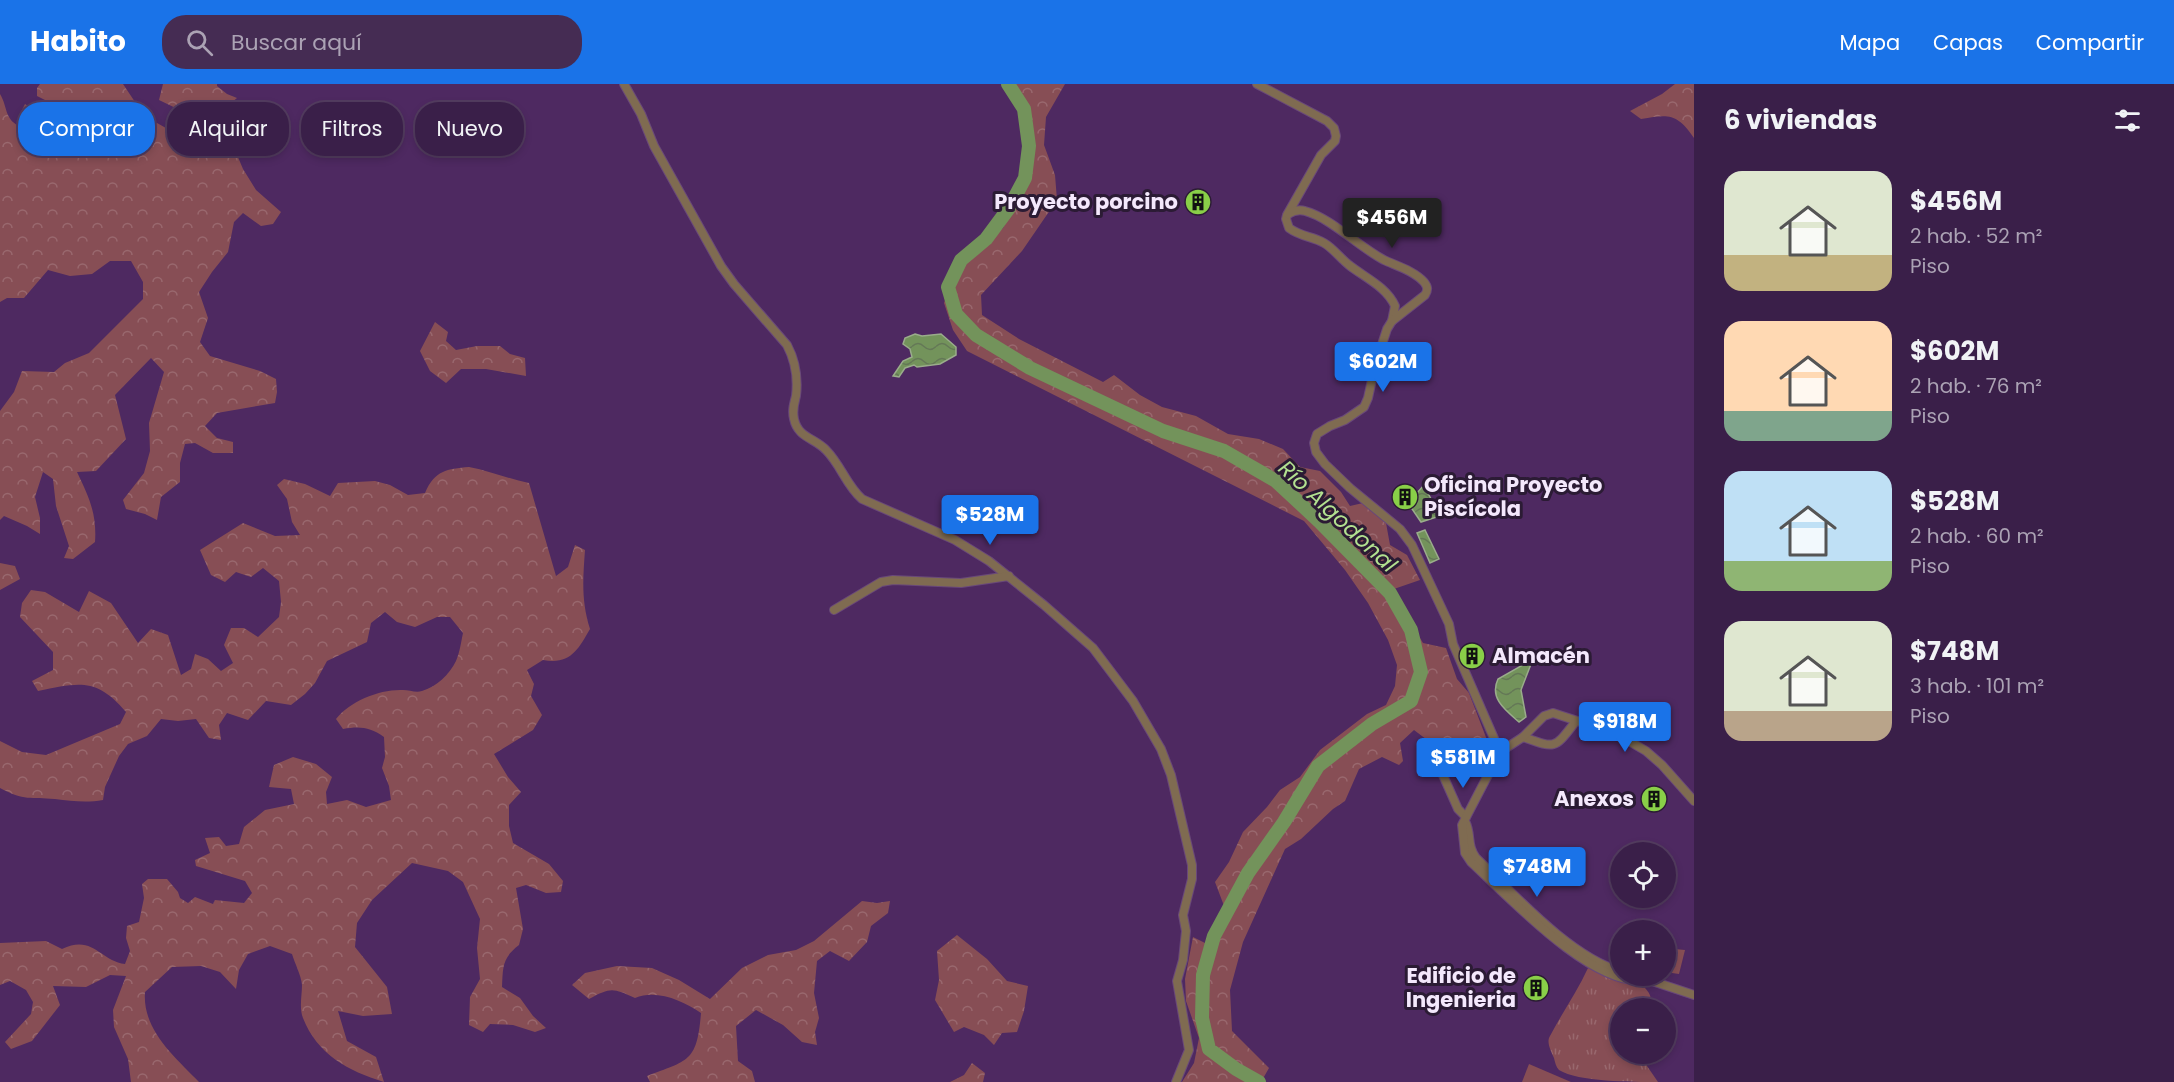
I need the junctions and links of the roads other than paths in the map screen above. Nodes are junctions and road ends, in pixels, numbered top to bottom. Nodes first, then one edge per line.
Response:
1 (624, 84) edge
2 (1257, 84) edge
3 (1287, 215) junction
4 (1392, 321) junction
5 (1009, 576) junction
6 (834, 610) dead end
7 (1576, 721) junction
8 (1523, 737) junction
9 (1500, 752) junction
10 (1442, 773) dead end
11 (1694, 801) edge
12 (1465, 819) junction
13 (1569, 946) junction
14 (1610, 967) edge
15 (1610, 974) edge
16 (1665, 986) edge
17 (1694, 995) edge
18 (1176, 1082) edge

1 - 5 street
2 - 3 street
3 - 4 street
3 - 4 street
4 - 9 street
5 - 6 street
5 - 18 street
7 - 8 street
7 - 8 street
7 - 11 street
8 - 9 street
9 - 12 street
10 - 12 street
12 - 13 street
13 - 14 street
13 - 15 street
16 - 17 street

